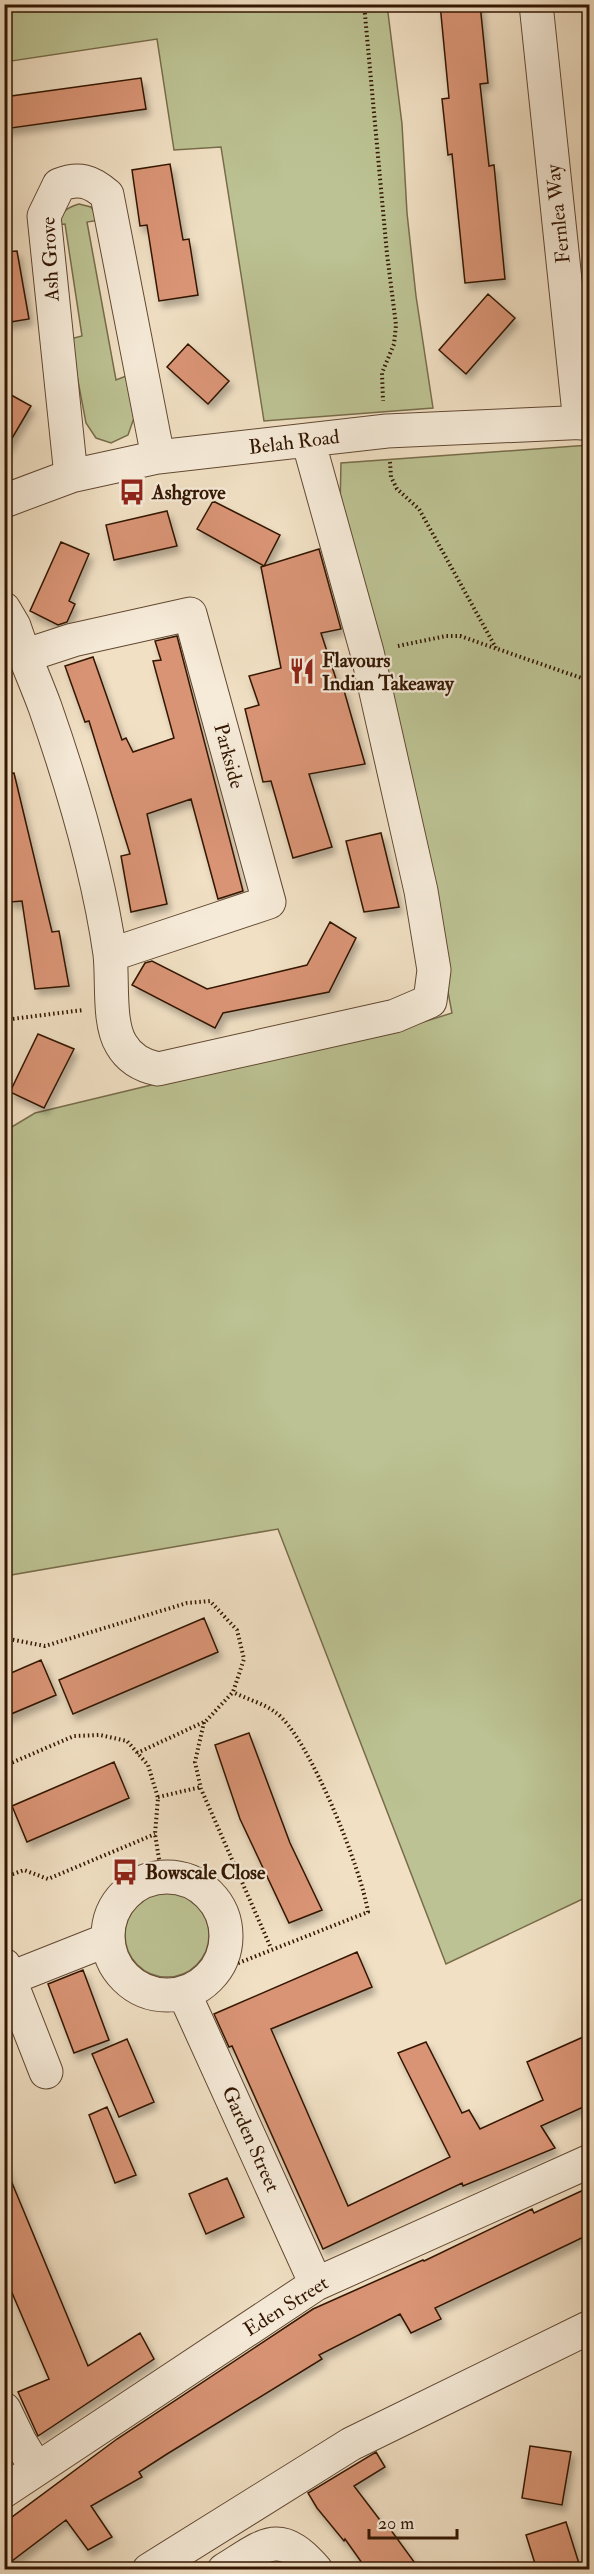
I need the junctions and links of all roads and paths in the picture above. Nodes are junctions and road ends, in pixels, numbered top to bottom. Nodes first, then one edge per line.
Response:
1 (364, 4) edge
2 (536, 4) edge
3 (585, 422) edge
4 (387, 431) junction
5 (308, 440) junction
6 (158, 457) junction
7 (71, 476) junction
8 (4, 501) edge
9 (4, 609) edge
10 (496, 648) junction
11 (368, 652) junction
12 (24, 656) junction
13 (590, 681) edge
14 (110, 955) junction
15 (113, 1005) junction
16 (4, 1020) edge
17 (4, 1638) edge
18 (233, 1692) junction
19 (204, 1722) junction
20 (137, 1753) junction
21 (4, 1766) edge
22 (201, 1787) junction
23 (158, 1797) junction
24 (156, 1834) junction
25 (4, 1877) edge
26 (162, 1878) junction
27 (107, 1940) junction
28 (272, 1948) junction
29 (8, 1972) edge
30 (213, 1973) junction
31 (184, 1993) junction
32 (46, 2072) dead end
33 (590, 2161) edge
34 (316, 2284) junction
35 (590, 2327) edge
36 (4, 2409) edge
37 (36, 2468) junction
38 (4, 2491) edge
39 (149, 2570) edge
40 (224, 2570) edge
41 (316, 2570) edge

1 - 4 path
2 - 3 street, Fernlea Way
3 - 4 street, Belah Road
4 - 5 street, Belah Road
4 - 10 path
5 - 6 street, Belah Road
5 - 11 street
6 - 7 street, Belah Road
6 - 7 street, Ash Grove
7 - 8 street, Belah Road
9 - 12 street
10 - 11 path
10 - 13 path
11 - 15 street
12 - 14 street
12 - 14 street, Parkside
14 - 15 street
15 - 16 path
17 - 18 path
18 - 19 path
18 - 28 path
19 - 20 path
19 - 22 path
20 - 21 path
20 - 23 path
22 - 23 path
22 - 28 path
23 - 24 path
24 - 25 path
24 - 26 path
26 - 27 street
26 - 30 street
27 - 29 street
27 - 31 street
28 - 30 path
29 - 32 street
30 - 31 street
31 - 34 street, Garden Street
33 - 34 street, Eden Street
34 - 37 street, Eden Street
35 - 39 street
36 - 37 street
37 - 38 street, Eden Street
40 - 41 street

